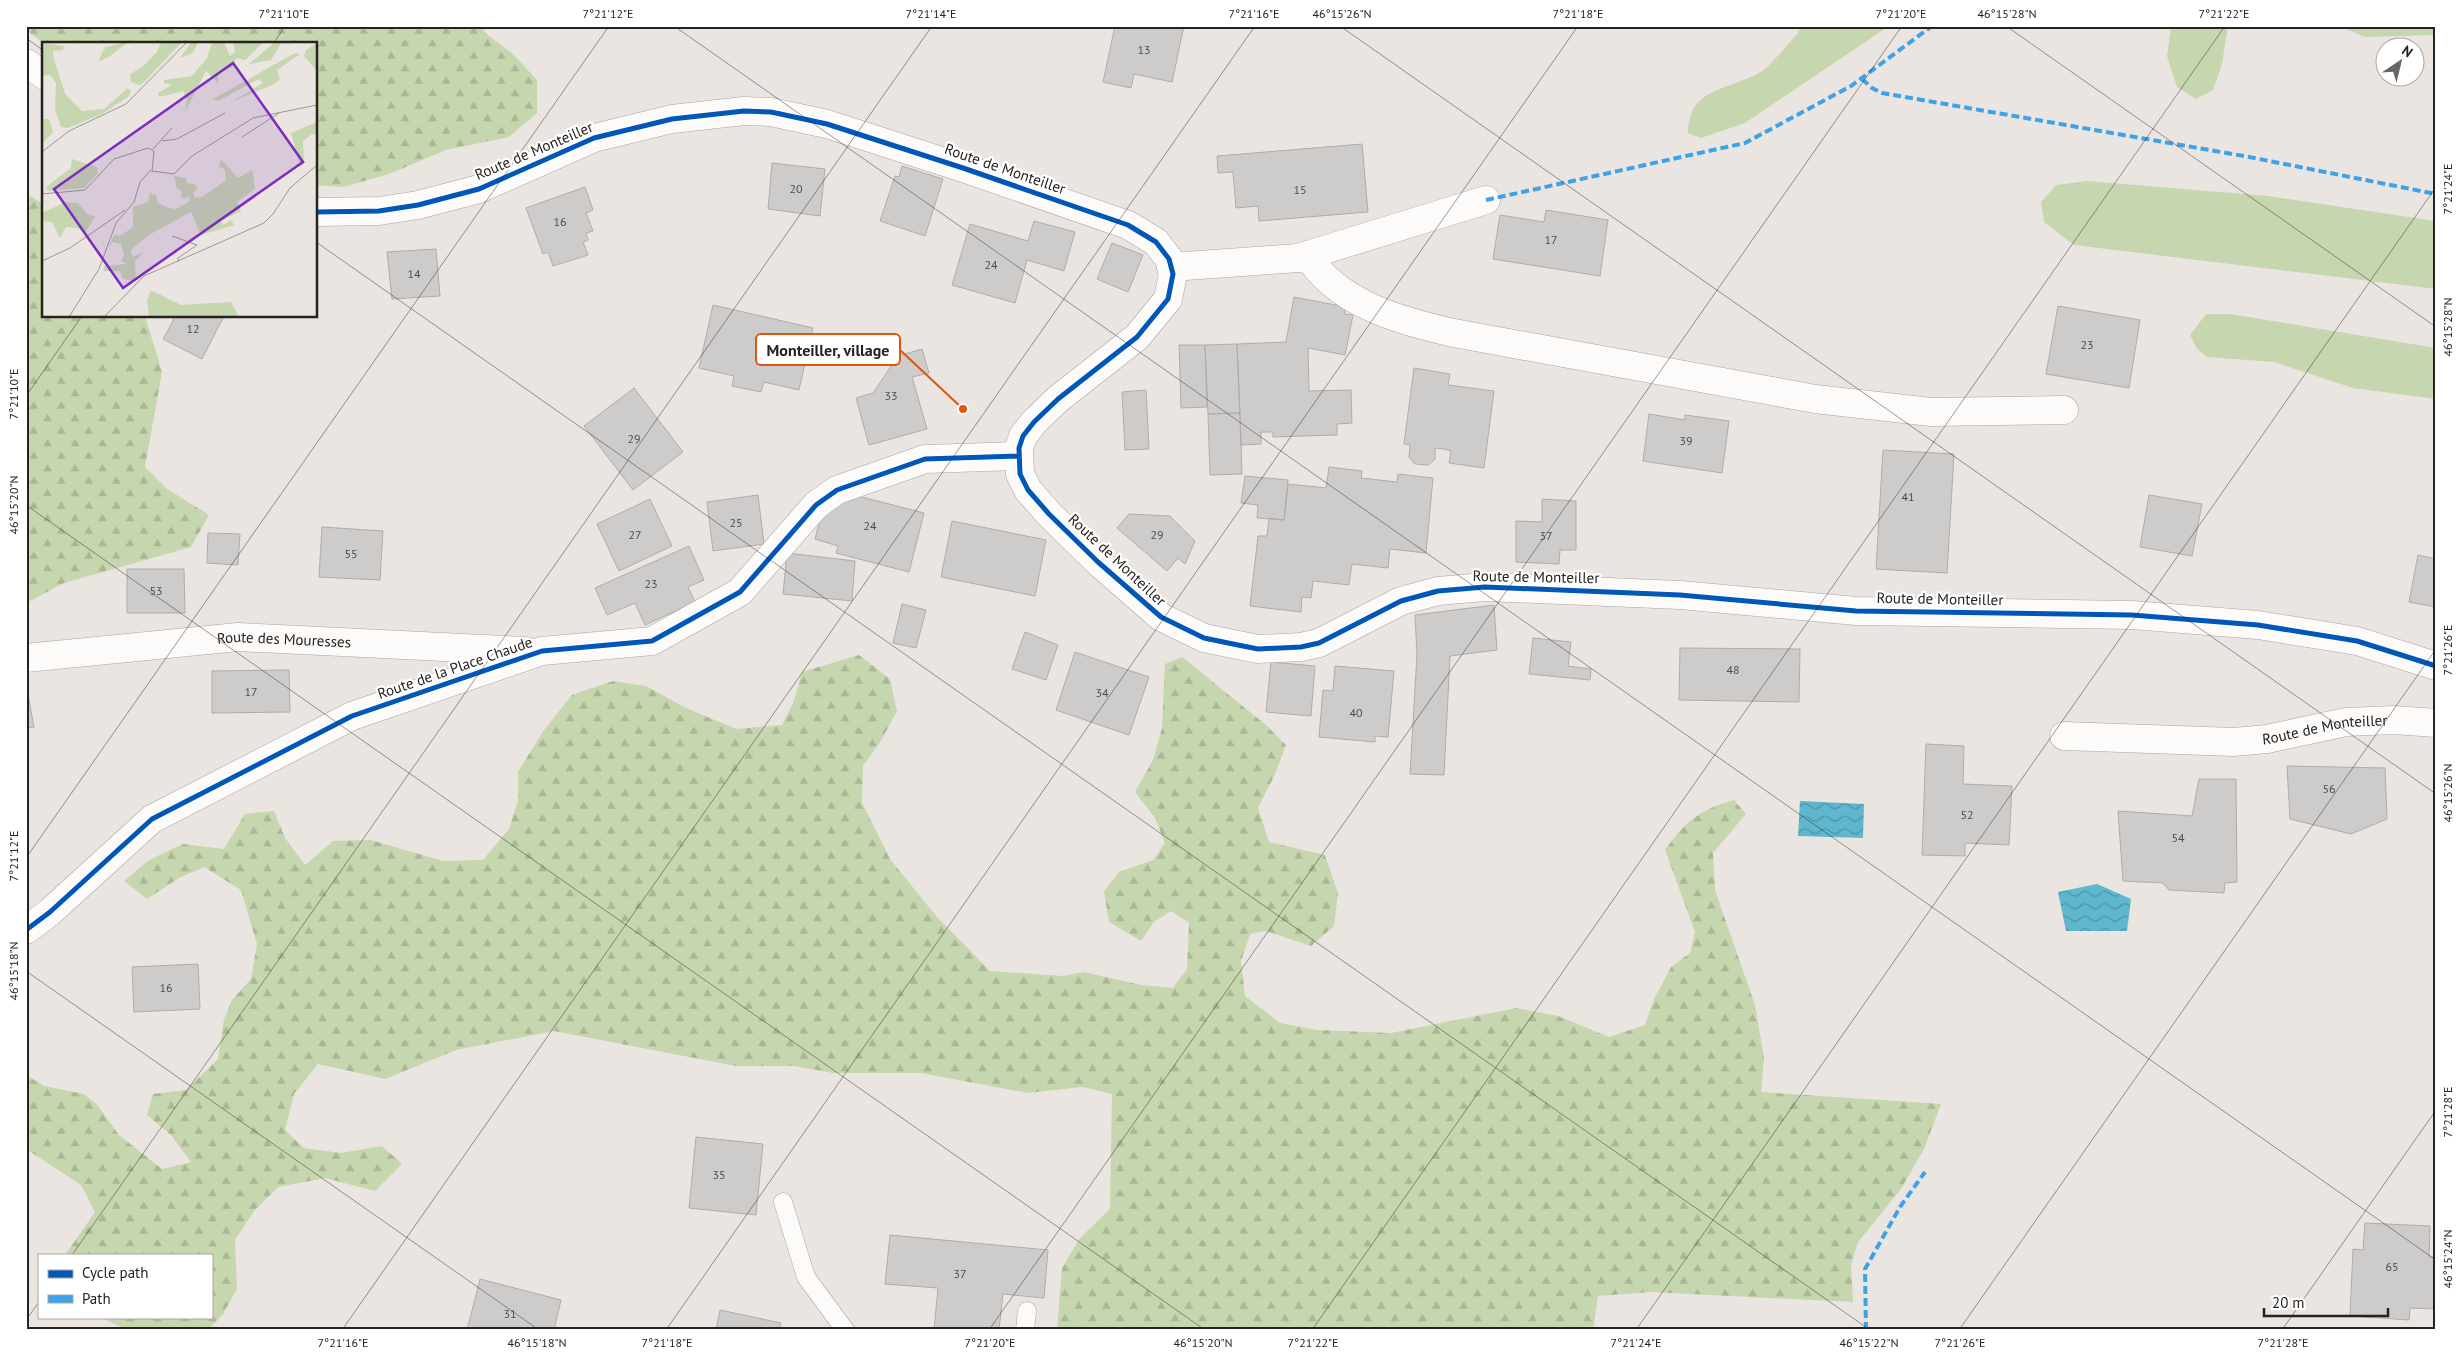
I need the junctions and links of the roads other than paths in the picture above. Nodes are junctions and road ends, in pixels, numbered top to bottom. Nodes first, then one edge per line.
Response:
1 (26, 63) edge
2 (42, 74) edge
3 (1486, 200) dead end
4 (318, 212) edge
5 (1307, 255) junction
6 (1172, 268) junction
7 (2064, 410) dead end
8 (1018, 456) junction
9 (542, 651) junction
10 (26, 658) edge
11 (2436, 666) edge
12 (2436, 723) edge
13 (2064, 736) dead end
14 (26, 930) edge
15 (783, 1202) dead end
16 (1027, 1311) dead end
17 (845, 1330) edge
18 (1025, 1330) edge

1 - 2 street
3 - 5 street
4 - 6 street, Route de Monteiller
5 - 6 street
5 - 7 street
6 - 8 street
8 - 9 street, Route de la Place Chaude
8 - 11 street, Route de Monteiller
9 - 10 street, Route des Mouresses
9 - 14 street, Route de la Place Chaude
12 - 13 street, Route de Monteiller
15 - 17 lane
16 - 18 lane

